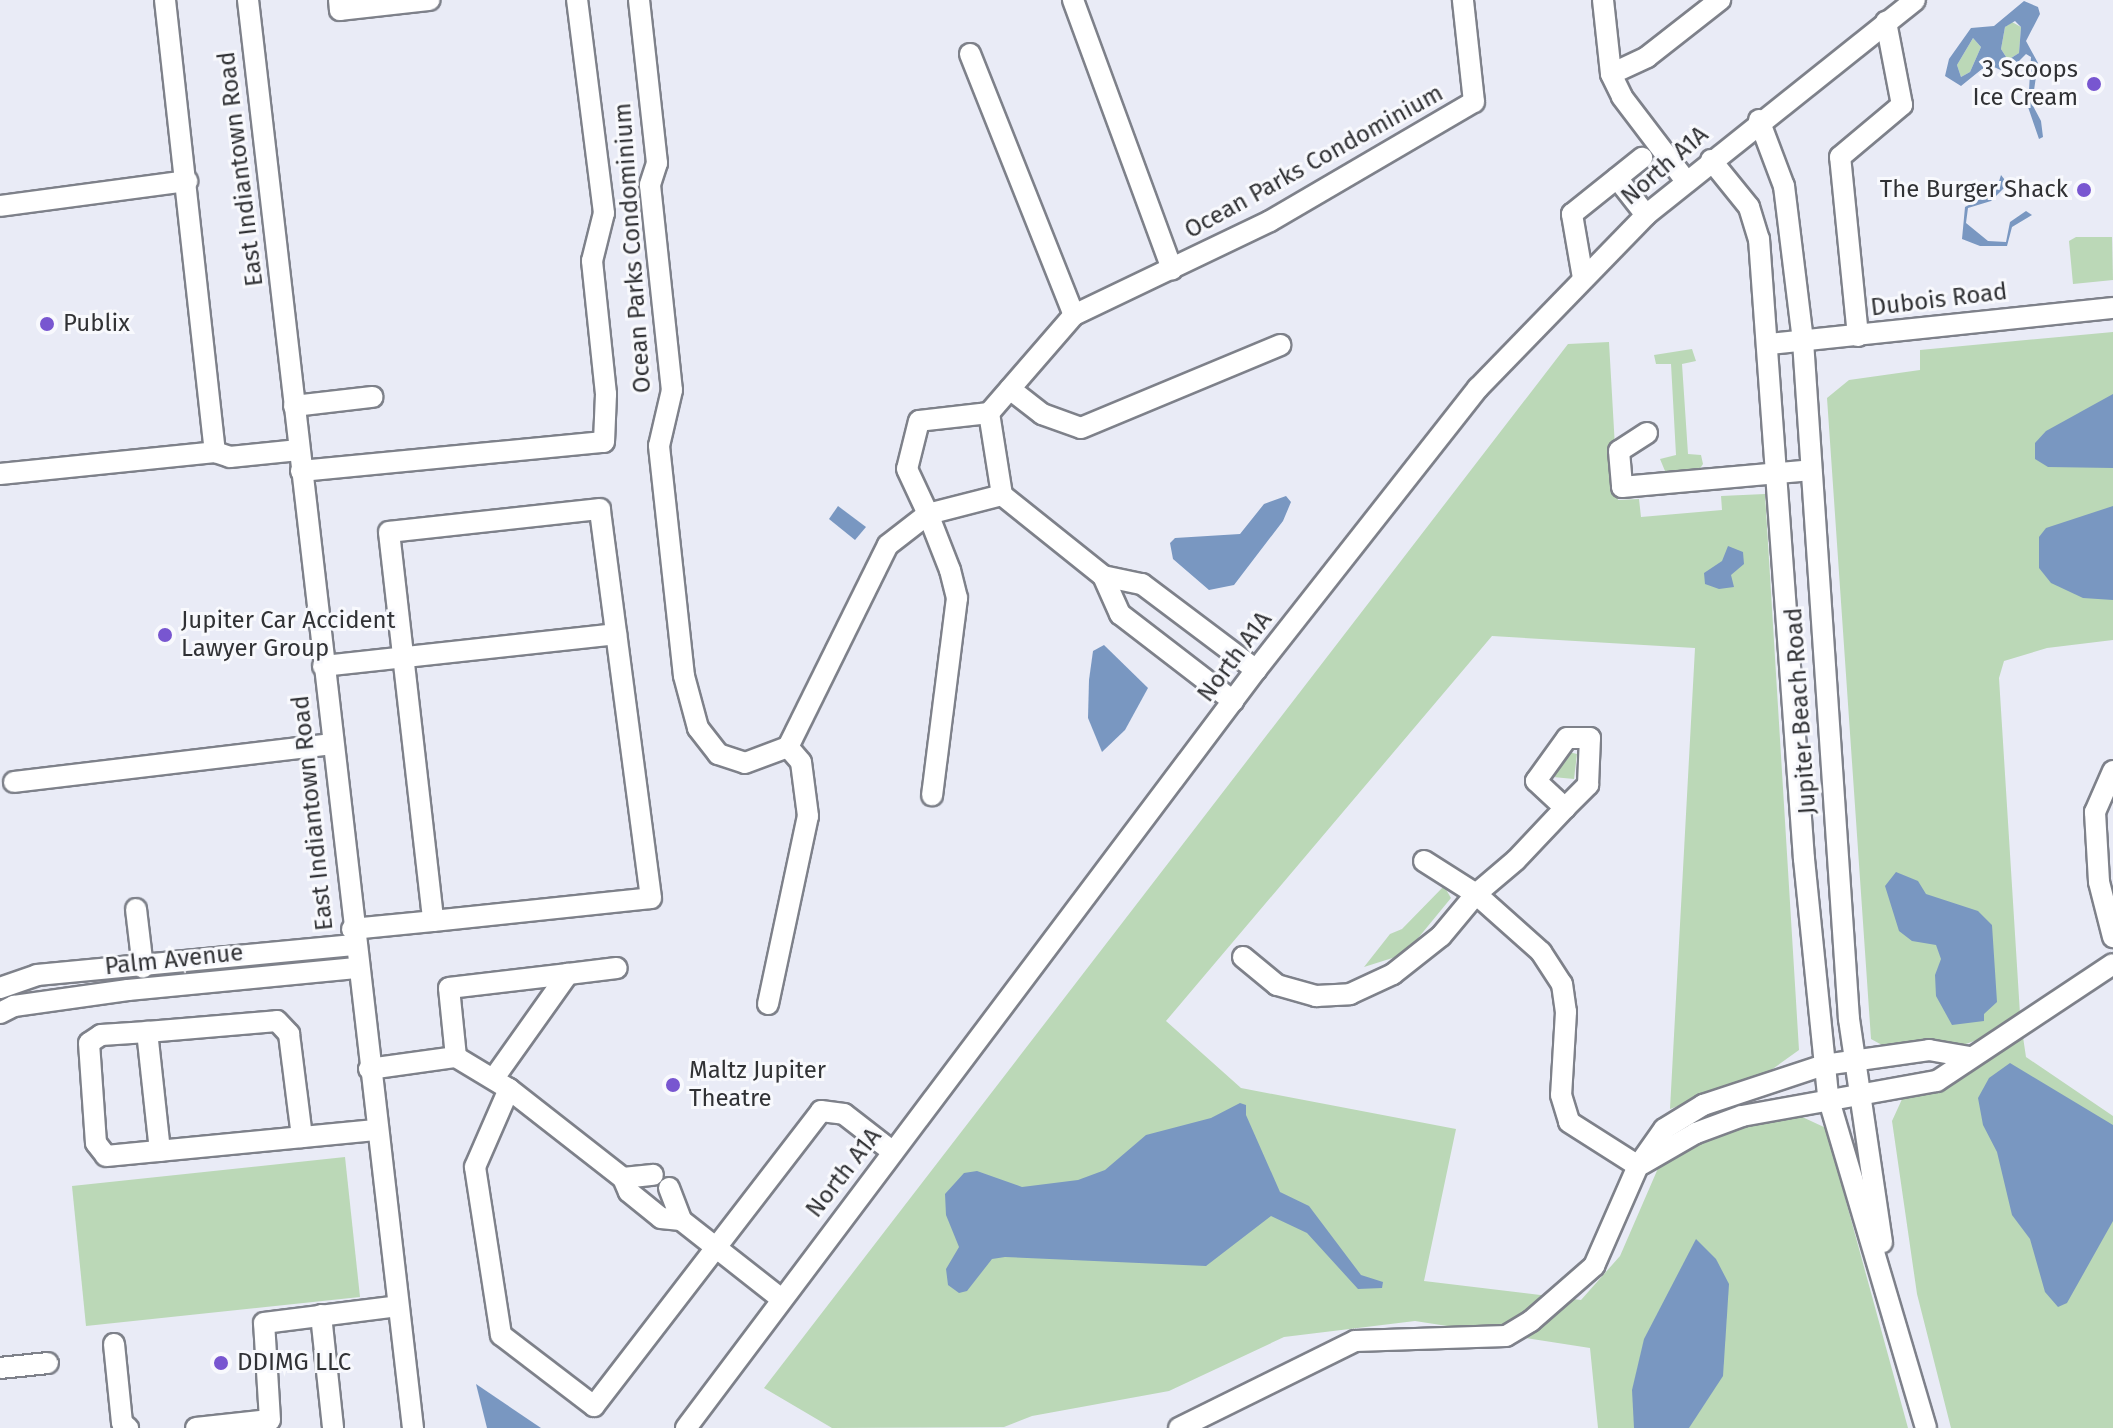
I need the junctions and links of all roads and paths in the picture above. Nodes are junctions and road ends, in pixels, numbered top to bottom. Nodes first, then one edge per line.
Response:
1 (165, 0) edge
2 (248, 0) edge
3 (256, 0) edge
4 (339, 0) edge
5 (429, 0) edge
6 (577, 0) edge
7 (639, 0) edge
8 (1073, 0) edge
9 (1463, 0) edge
10 (1603, 0) edge
11 (1720, 0) edge
12 (1915, 0) edge
13 (1886, 22) junction
14 (970, 54) dead end
15 (1611, 74) junction
16 (1759, 120) junction
17 (1642, 158) dead end
18 (1711, 160) junction
19 (1617, 178) junction
20 (187, 181) junction
21 (1686, 181) junction
22 (0, 206) edge
23 (1646, 215) junction
24 (1172, 269) junction
25 (1583, 278) junction
26 (2113, 308) edge
27 (1074, 315) junction
28 (1858, 336) junction
29 (1803, 341) junction
30 (1770, 344) junction
31 (1280, 345) dead end
32 (1010, 389) junction
33 (372, 397) dead end
34 (294, 406) junction
35 (989, 413) junction
36 (1647, 433) dead end
37 (215, 452) junction
38 (300, 460) junction
39 (1811, 470) junction
40 (0, 474) edge
41 (1779, 474) junction
42 (1002, 495) junction
43 (928, 514) junction
44 (1103, 576) junction
45 (616, 634) junction
46 (403, 657) junction
47 (323, 666) junction
48 (1256, 670) junction
49 (1233, 701) junction
50 (331, 744) junction
51 (788, 747) junction
52 (2113, 771) edge
53 (14, 782) dead end
54 (932, 795) dead end
55 (1565, 808) dead end
56 (1424, 861) dead end
57 (1476, 894) junction
58 (136, 909) dead end
59 (433, 921) junction
60 (353, 937) junction
61 (2113, 937) edge
62 (1243, 957) dead end
63 (2113, 964) edge
64 (143, 968) junction
65 (356, 968) junction
66 (617, 968) dead end
67 (568, 974) junction
68 (0, 988) edge
69 (768, 1004) dead end
70 (0, 1013) edge
71 (147, 1032) junction
72 (456, 1057) junction
73 (1968, 1057) junction
74 (1854, 1060) junction
75 (1824, 1065) junction
76 (369, 1069) junction
77 (502, 1084) junction
78 (1858, 1092) junction
79 (1828, 1097) junction
80 (376, 1130) junction
81 (302, 1137) junction
82 (160, 1151) junction
83 (893, 1152) junction
84 (1638, 1166) junction
85 (623, 1178) junction
86 (681, 1220) junction
87 (714, 1247) junction
88 (780, 1298) junction
89 (1891, 1302) junction
90 (398, 1306) junction
91 (321, 1315) junction
92 (114, 1344) dead end
93 (48, 1363) dead end
94 (0, 1368) edge
95 (128, 1428) edge
96 (196, 1428) edge
97 (333, 1428) edge
98 (413, 1428) edge
99 (686, 1428) edge
100 (1179, 1428) edge
101 (1926, 1428) edge

1 - 20 street
2 - 3 street
2 - 34 street, East Indiantown Road
4 - 5 street
6 - 38 street
7 - 51 street, Ocean Parks Condominium
8 - 24 street, Ocean Parks Condominium
9 - 24 street, Ocean Parks Condominium
10 - 15 street
11 - 15 street
12 - 13 street, North A1A
13 - 16 street, North A1A
13 - 28 street
14 - 27 street
15 - 21 street
16 - 18 street, North A1A
16 - 29 street, Jupiter Beach Road
17 - 19 street
18 - 21 street, North A1A
18 - 30 street, Jupiter Beach Road
19 - 23 street
19 - 25 street
20 - 22 street
20 - 37 street
21 - 23 street, North A1A
23 - 25 street, North A1A
24 - 27 street, Ocean Parks Condominium
25 - 48 street, North A1A
26 - 28 street, Dubois Road
27 - 32 street, Ocean Parks Condominium
28 - 29 street, Dubois Road
29 - 30 street, Dubois Road
29 - 39 street, Jupiter Beach Road
30 - 41 street, Jupiter Beach Road
31 - 32 street
32 - 35 street, Ocean Parks Condominium
33 - 34 street
34 - 38 street, East Indiantown Road
35 - 42 street
35 - 43 street
36 - 41 street
37 - 38 street
37 - 40 street
38 - 47 street, East Indiantown Road
39 - 41 street
39 - 74 street, Jupiter Beach Road
41 - 75 street, Jupiter Beach Road
42 - 43 street
42 - 44 street
43 - 51 street
43 - 54 street
44 - 48 street
44 - 49 street
45 - 46 street
45 - 46 street
45 - 59 street, Palm Avenue
46 - 47 street
46 - 59 street
47 - 50 street, East Indiantown Road
48 - 49 street, North A1A
49 - 83 street, North A1A
50 - 53 street
50 - 60 street, East Indiantown Road
51 - 69 street
52 - 61 street
55 - 57 street
56 - 57 street
57 - 62 street
57 - 84 street
58 - 64 street
59 - 60 street, Palm Avenue
60 - 64 street, Palm Avenue
60 - 65 street, East Indiantown Road
63 - 73 street
64 - 68 street, Palm Avenue
65 - 70 street, Palm Avenue
65 - 76 street, East Indiantown Road
66 - 67 street
67 - 72 street
67 - 77 street
71 - 81 street
71 - 82 street
71 - 82 street
72 - 76 street
72 - 77 street
73 - 74 street
73 - 78 street
74 - 75 street
74 - 78 street, Jupiter Beach Road
75 - 79 street, Jupiter Beach Road
75 - 84 street
76 - 80 street, East Indiantown Road
77 - 85 street
77 - 87 street
78 - 79 street
78 - 89 street, Jupiter Beach Road
79 - 84 street
79 - 89 street, Jupiter Beach Road
80 - 81 street
80 - 90 street, East Indiantown Road
81 - 82 street
83 - 87 street
83 - 88 street, North A1A
84 - 100 street
85 - 86 street
85 - 86 street
86 - 87 street
87 - 88 street
88 - 99 street, North A1A
89 - 101 street, Jupiter Beach Road
90 - 91 street
90 - 98 street, East Indiantown Road
91 - 96 street
91 - 97 street
92 - 95 street
93 - 94 street

